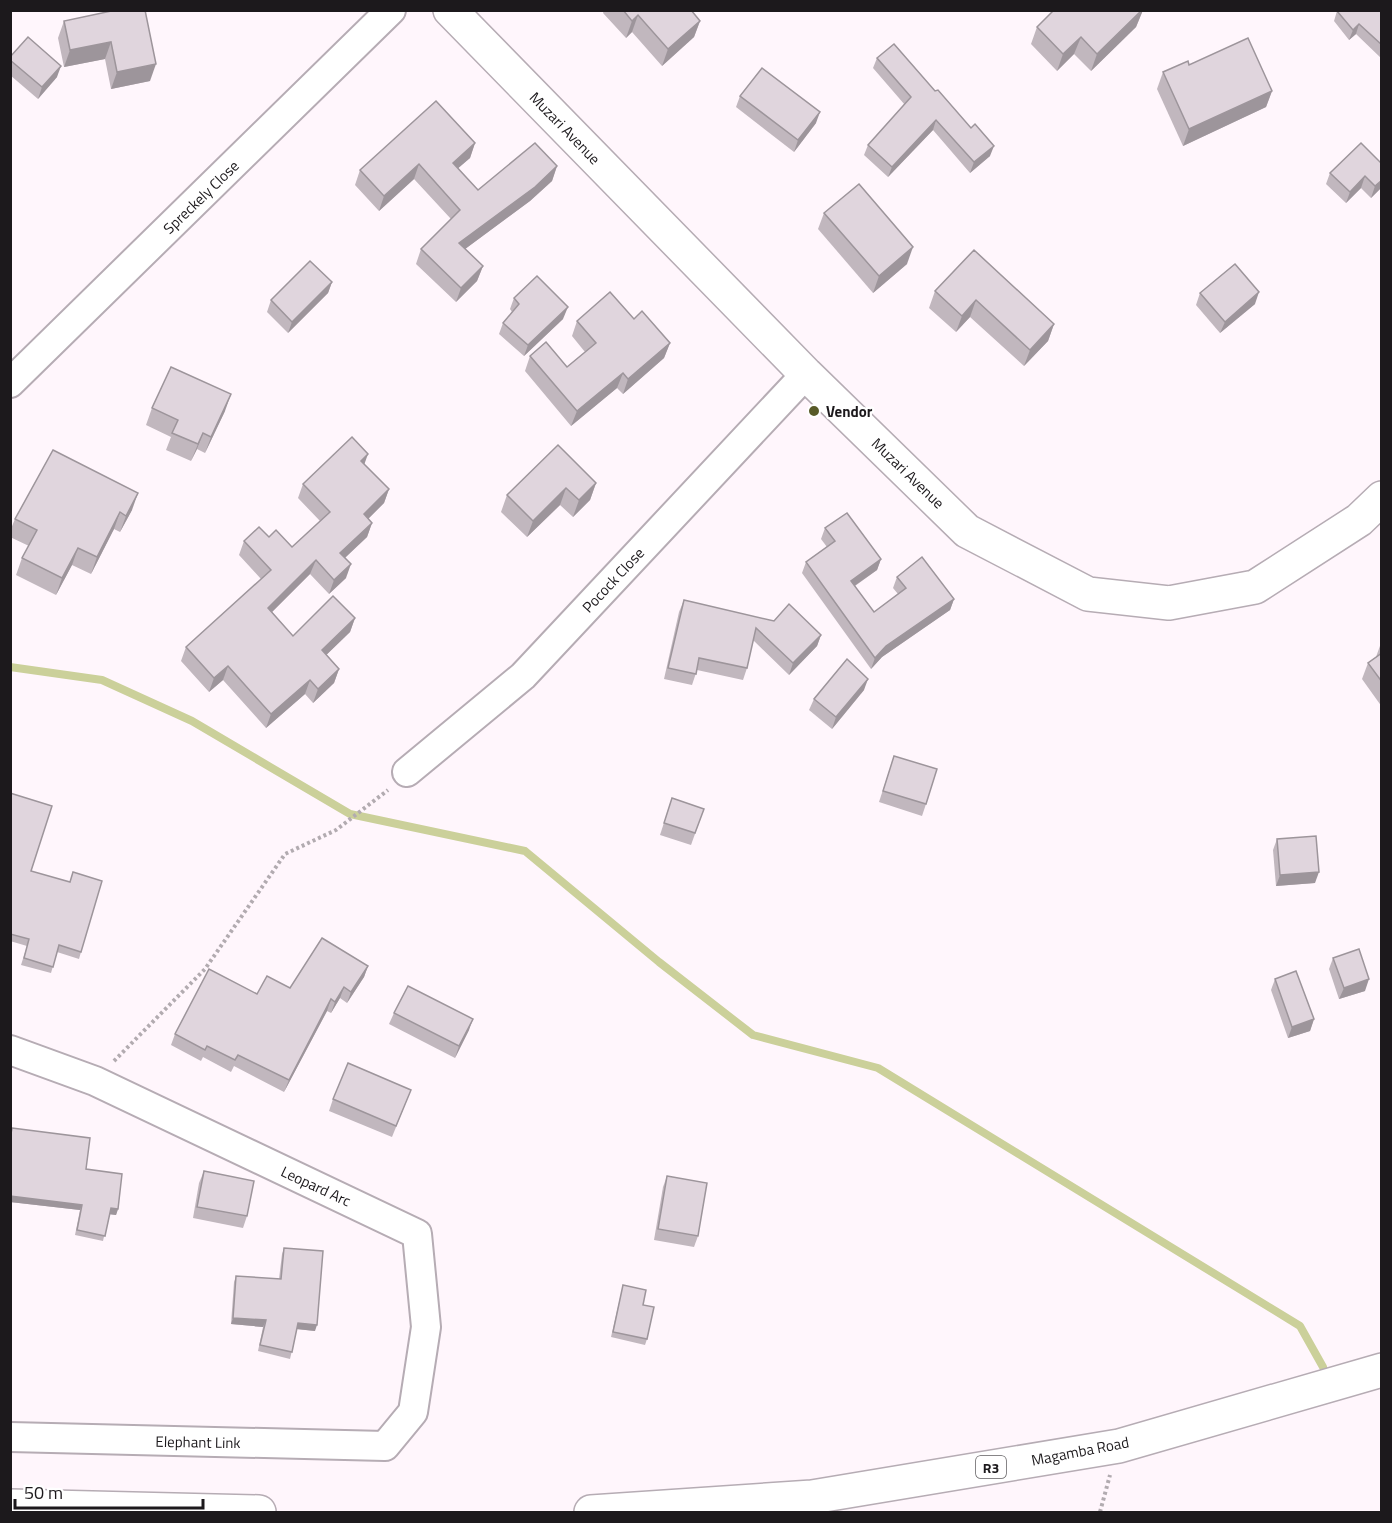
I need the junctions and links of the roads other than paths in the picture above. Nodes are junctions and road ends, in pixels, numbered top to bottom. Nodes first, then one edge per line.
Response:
1 (391, 10) edge
2 (450, 10) edge
3 (806, 374) junction
4 (10, 383) edge
5 (1382, 498) edge
6 (407, 772) dead end
7 (10, 1050) edge
8 (1382, 1370) edge
9 (10, 1437) edge
10 (385, 1446) joint
11 (10, 1506) edge
12 (260, 1512) edge
13 (591, 1512) edge

1 - 4 street, Spreckely Close
2 - 3 main road, Muzari Avenue
3 - 5 main road, Muzari Avenue
3 - 6 street, Pocock Close
7 - 10 street, Leopard Arc
8 - 13 main road, Magamba Road / R3
9 - 10 street, Elephant Link
11 - 12 main road

